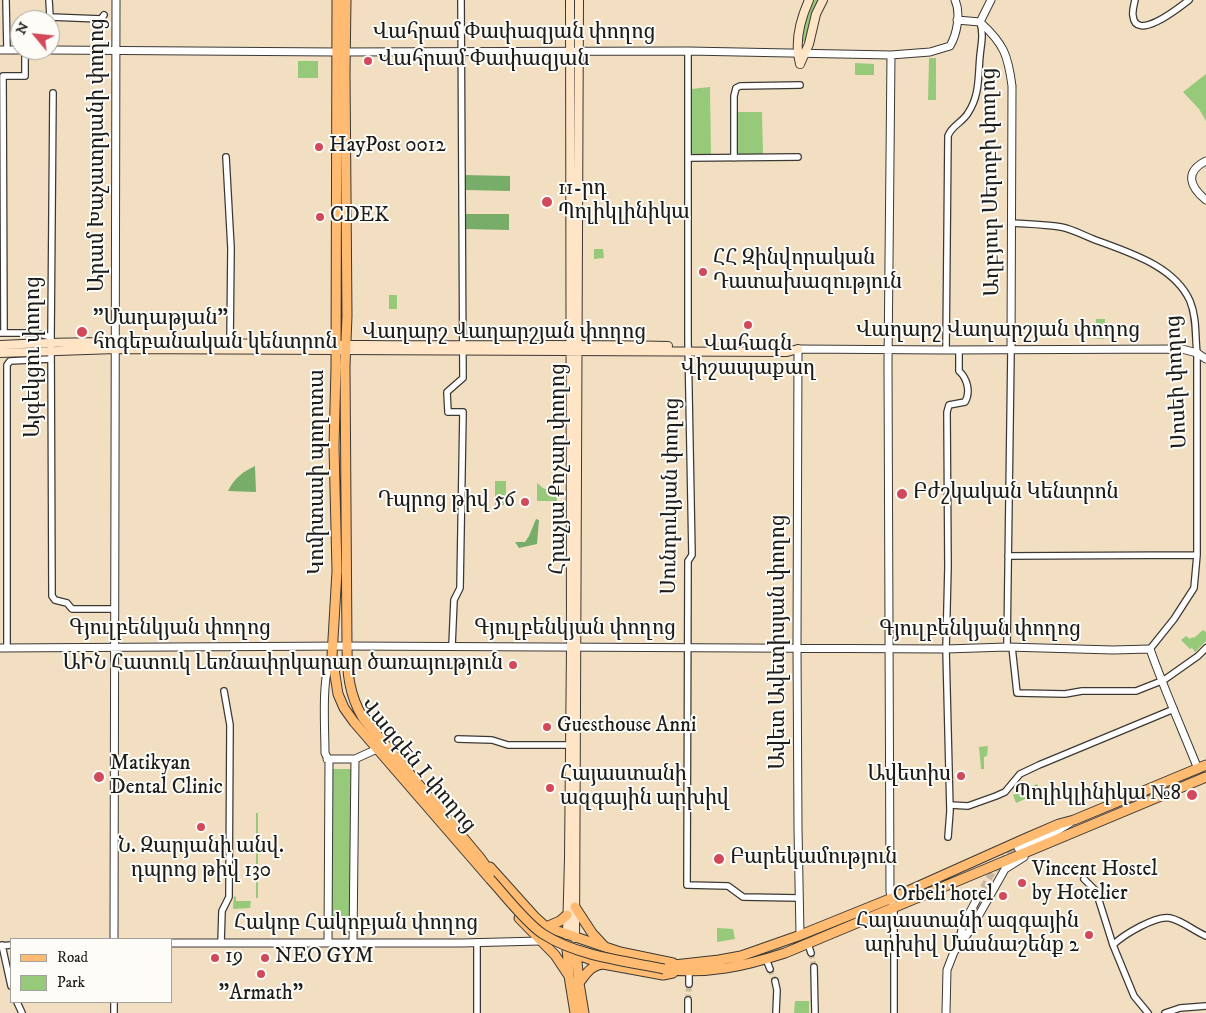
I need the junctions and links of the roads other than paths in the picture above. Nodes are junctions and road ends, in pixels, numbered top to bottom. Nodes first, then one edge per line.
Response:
1 (6, 0) edge
2 (49, 0) edge
3 (116, 0) edge
4 (336, 0) edge
5 (346, 0) edge
6 (461, 0) edge
7 (570, 0) edge
8 (579, 0) edge
9 (809, 0) edge
10 (823, 0) edge
11 (955, 0) edge
12 (991, 0) edge
13 (1135, 0) edge
14 (1189, 0) edge
15 (104, 15) dead end
16 (957, 20) junction
17 (980, 22) junction
18 (3, 50) edge
19 (60, 50) edge
20 (116, 50) junction
21 (461, 51) junction
22 (688, 51) junction
23 (341, 52) junction
24 (574, 52) junction
25 (801, 53) junction
26 (891, 55) junction
27 (25, 60) edge
28 (800, 85) dead end
29 (53, 93) dead end
30 (226, 157) dead end
31 (798, 157) dead end
32 (688, 158) junction
33 (734, 158) junction
34 (1202, 163) edge
35 (1206, 200) edge
36 (1012, 223) junction
37 (2, 333) edge
38 (230, 343) junction
39 (0, 345) edge
40 (116, 345) junction
41 (51, 347) junction
42 (341, 348) junction
43 (463, 348) junction
44 (574, 348) junction
45 (688, 349) junction
46 (798, 349) junction
47 (888, 350) junction
48 (946, 350) junction
49 (959, 350) junction
50 (1011, 350) junction
51 (0, 353) edge
52 (1197, 353) junction
53 (1206, 359) edge
54 (1197, 555) junction
55 (1008, 556) junction
56 (115, 609) junction
57 (347, 646) junction
58 (452, 646) junction
59 (574, 647) junction
60 (1010, 647) junction
61 (4, 648) edge
62 (115, 648) junction
63 (687, 648) junction
64 (797, 648) junction
65 (890, 648) junction
66 (946, 648) junction
67 (1206, 648) edge
68 (1150, 649) junction
69 (333, 651) junction
70 (1161, 681) junction
71 (224, 691) dead end
72 (1174, 709) junction
73 (458, 739) dead end
74 (570, 745) junction
75 (377, 749) junction
76 (328, 759) junction
77 (355, 759) junction
78 (1202, 767) edge
79 (1205, 781) edge
80 (950, 806) junction
81 (1074, 820) junction
82 (948, 837) dead end
83 (1051, 843) junction
84 (1018, 848) tunnel mouth
85 (479, 862) junction
86 (1084, 879) dead end
87 (978, 897) tunnel mouth
88 (799, 898) junction
89 (892, 898) junction
90 (575, 907) junction
91 (894, 908) junction
92 (566, 915) junction
93 (546, 927) junction
94 (800, 935) junction
95 (1206, 936) edge
96 (114, 938) edge
97 (540, 941) junction
98 (328, 942) junction
99 (353, 942) junction
100 (477, 942) junction
101 (172, 943) edge
102 (222, 943) junction
103 (808, 944) junction
104 (573, 945) junction
105 (958, 945) junction
106 (1113, 945) junction
107 (1, 946) edge
108 (606, 948) junction
109 (811, 953) tunnel mouth
110 (766, 959) junction
111 (603, 964) junction
112 (814, 967) tunnel mouth
113 (679, 968) junction
114 (770, 969) tunnel mouth
115 (689, 972) junction
116 (569, 976) junction
117 (775, 981) tunnel mouth
118 (10, 982) edge
119 (579, 983) junction
120 (688, 984) tunnel mouth
121 (688, 1000) tunnel mouth
122 (1206, 1006) edge
123 (477, 1013) edge
124 (575, 1013) edge
125 (584, 1013) edge
126 (688, 1013) edge
127 (776, 1013) edge
128 (815, 1013) edge
129 (894, 1013) edge
130 (946, 1013) edge
131 (1148, 1013) edge
132 (1165, 1013) edge

1 - 18 street
2 - 15 street
3 - 20 street, Արամ Խաչատրյանի փողոց
4 - 23 main road, Կոմիտասի պողոտա
5 - 23 main road, Կոմիտասի պողոտա
6 - 21 street
7 - 24 main road, Հրաչյա Քոչար փողոց
8 - 24 main road, Հրաչյա Քոչար փողոց
9 - 25 main road
10 - 25 main road
11 - 16 street, Վահրամ Փափազյան փողոց
12 - 17 street
13 - 14 street
16 - 17 street
16 - 26 street, Վահրամ Փափազյան փողոց
17 - 36 street, Աղբյուր Սերոբի փողոց
17 - 48 street
19 - 20 street, Վահրամ Փափազյան փողոց
20 - 23 street, Վահրամ Փափազյան փողոց
20 - 40 street, Արամ Խաչատրյանի փողոց
21 - 23 street, Վահրամ Փափազյան փողոց
21 - 24 street, Վահրամ Փափազյան փողոց
21 - 43 street
22 - 24 street, Վահրամ Փափազյան փողոց
22 - 25 street, Վահրամ Փափազյան փողոց
22 - 32 street, Սունդուկյան փողոց
23 - 42 main road, Կոմիտասի պողոտա
24 - 44 main road, Հրաչյա Քոչար փողոց
25 - 26 street, Վահրամ Փափազյան փողոց
26 - 47 street
27 - 37 street
28 - 33 street
29 - 41 street, Այգեկցու փողոց
30 - 38 street
31 - 33 street
32 - 33 street
32 - 45 street, Սունդուկյան փողոց
34 - 35 street
36 - 50 street, Աղբյուր Սերոբի փողոց
36 - 52 street, Սոսեի փողոց
37 - 41 street
38 - 40 main road, Վաղարշ Վաղարշյան փողոց
38 - 42 main road, Վաղարշ Վաղարշյան փողոց
39 - 41 main road, Վաղարշ Վաղարշյան փողոց
40 - 41 main road, Վաղարշ Վաղարշյան փողոց
40 - 42 main road, Վաղարշ Վաղարշյան փողոց
40 - 56 street, Արամ Խաչատրյանի փողոց
41 - 51 main road, Վաղարշ Վաղարշյան փողոց
41 - 56 street, Այգեկցու փողոց
41 - 61 street
42 - 43 main road, Վաղարշ Վաղարշյան փողոց
42 - 57 main road, Կոմիտասի պողոտա
42 - 69 main road, Կոմիտասի պողոտա
43 - 44 main road, Վաղարշ Վաղարշյան փողոց
43 - 58 street
44 - 45 main road, Վաղարշ Վաղարշյան փողոց
44 - 59 main road, Հրաչյա Քոչար փողոց
45 - 46 main road, Վաղարշ Վաղարշյան փողոց
45 - 63 street, Սունդուկյան փողոց
46 - 47 street, Վաղարշ Վաղարշյան փողոց
46 - 64 street, Ավետ Ավետիսյան փողոց
47 - 48 street, Վաղարշ Վաղարշյան փողոց
47 - 65 street
48 - 49 street, Վաղարշ Վաղարշյան փողոց
49 - 50 street, Վաղարշ Վաղարշյան փողոց
49 - 66 street
50 - 52 street, Վաղարշ Վաղարշյան փողոց
50 - 55 street, Աղբյուր Սերոբի փողոց
52 - 53 street
52 - 54 street, Սոսեի փողոց
54 - 55 street
54 - 68 street, Սոսեի փողոց
55 - 60 street, Աղբյուր Սերոբի փողոց
56 - 62 street, Արամ Խաչատրյանի փողոց
57 - 58 street, Գյուլբենկյան փողոց
57 - 69 street, Գյուլբենկյան փողոց
57 - 85 main road, Վազգեն I փողոց
58 - 59 street, Գյուլբենկյան փողոց
59 - 63 street, Գյուլբենկյան փողոց
59 - 74 main road, Հրաչյա Քոչար փողոց
59 - 90 main road, Հրաչյա Քոչար փողոց
60 - 66 street, Գյուլբենկյան փողոց
60 - 68 street, Գյուլբենկյան փողոց
60 - 70 street, Աղբյուր Սերոբի փողոց
61 - 62 street, Գյուլբենկյան փողոց
62 - 69 street, Գյուլբենկյան փողոց
62 - 96 street, Արամ Խաչատրյանի փողոց
63 - 64 street, Գյուլբենկյան փողոց
63 - 88 street, Սունդուկյան փողոց
64 - 65 street, Գյուլբենկյան փողոց
64 - 88 street, Ավետ Ավետիսյան փողոց
65 - 66 street, Գյուլբենկյան փողոց
65 - 89 street
66 - 80 street
67 - 70 street
68 - 70 street
69 - 75 main road, Վազգեն I փողոց
69 - 76 street, Կոմիտասի պողոտա
70 - 72 street
71 - 102 street
72 - 78 street
72 - 80 street
73 - 74 street
74 - 92 main road, Հրաչյա Քոչար փողոց
75 - 77 street
75 - 85 main road, Վազգեն I փողոց
76 - 77 street
76 - 98 street, Կոմիտասի պողոտա
77 - 99 street
78 - 81 main road
79 - 83 main road
80 - 82 street
81 - 84 street
81 - 89 main road
83 - 91 main road
83 - 105 street
85 - 93 main road, Վազգեն I փողոց
85 - 97 main road, Վազգեն I փողոց
85 - 104 main road, Վազգեն I փողոց, bridge
86 - 106 street
87 - 105 street
88 - 94 street, Ավետ Ավետիսյան փողոց
89 - 91 street
89 - 94 main road
90 - 104 main road, Հրաչյա Քոչար փողոց
90 - 108 main road
91 - 103 main road
91 - 129 street
92 - 93 main road
92 - 104 main road, Հրաչյա Քոչար փողոց
93 - 97 main road
93 - 104 main road
94 - 113 main road
95 - 106 street
97 - 100 street, Հակոբ Հակոբյան փողոց
97 - 116 main road, Վազգեն I փողոց
98 - 99 street, Հակոբ Հակոբյան փողոց
98 - 102 street, Հակոբ Հակոբյան փողոց
99 - 100 street, Հակոբ Հակոբյան փողոց
100 - 123 street
101 - 102 street, Հակոբ Հակոբյան փողոց
103 - 109 street
103 - 110 main road
104 - 108 main road
104 - 111 main road
104 - 113 main road, bridge
104 - 116 main road
104 - 119 main road
105 - 130 street
106 - 131 street
107 - 118 street
108 - 111 main road
108 - 113 main road
110 - 114 street
110 - 115 main road
111 - 113 main road
111 - 119 main road
112 - 128 street
113 - 115 main road
115 - 120 street
116 - 124 main road
117 - 127 street
119 - 125 main road
121 - 126 street
122 - 132 street

